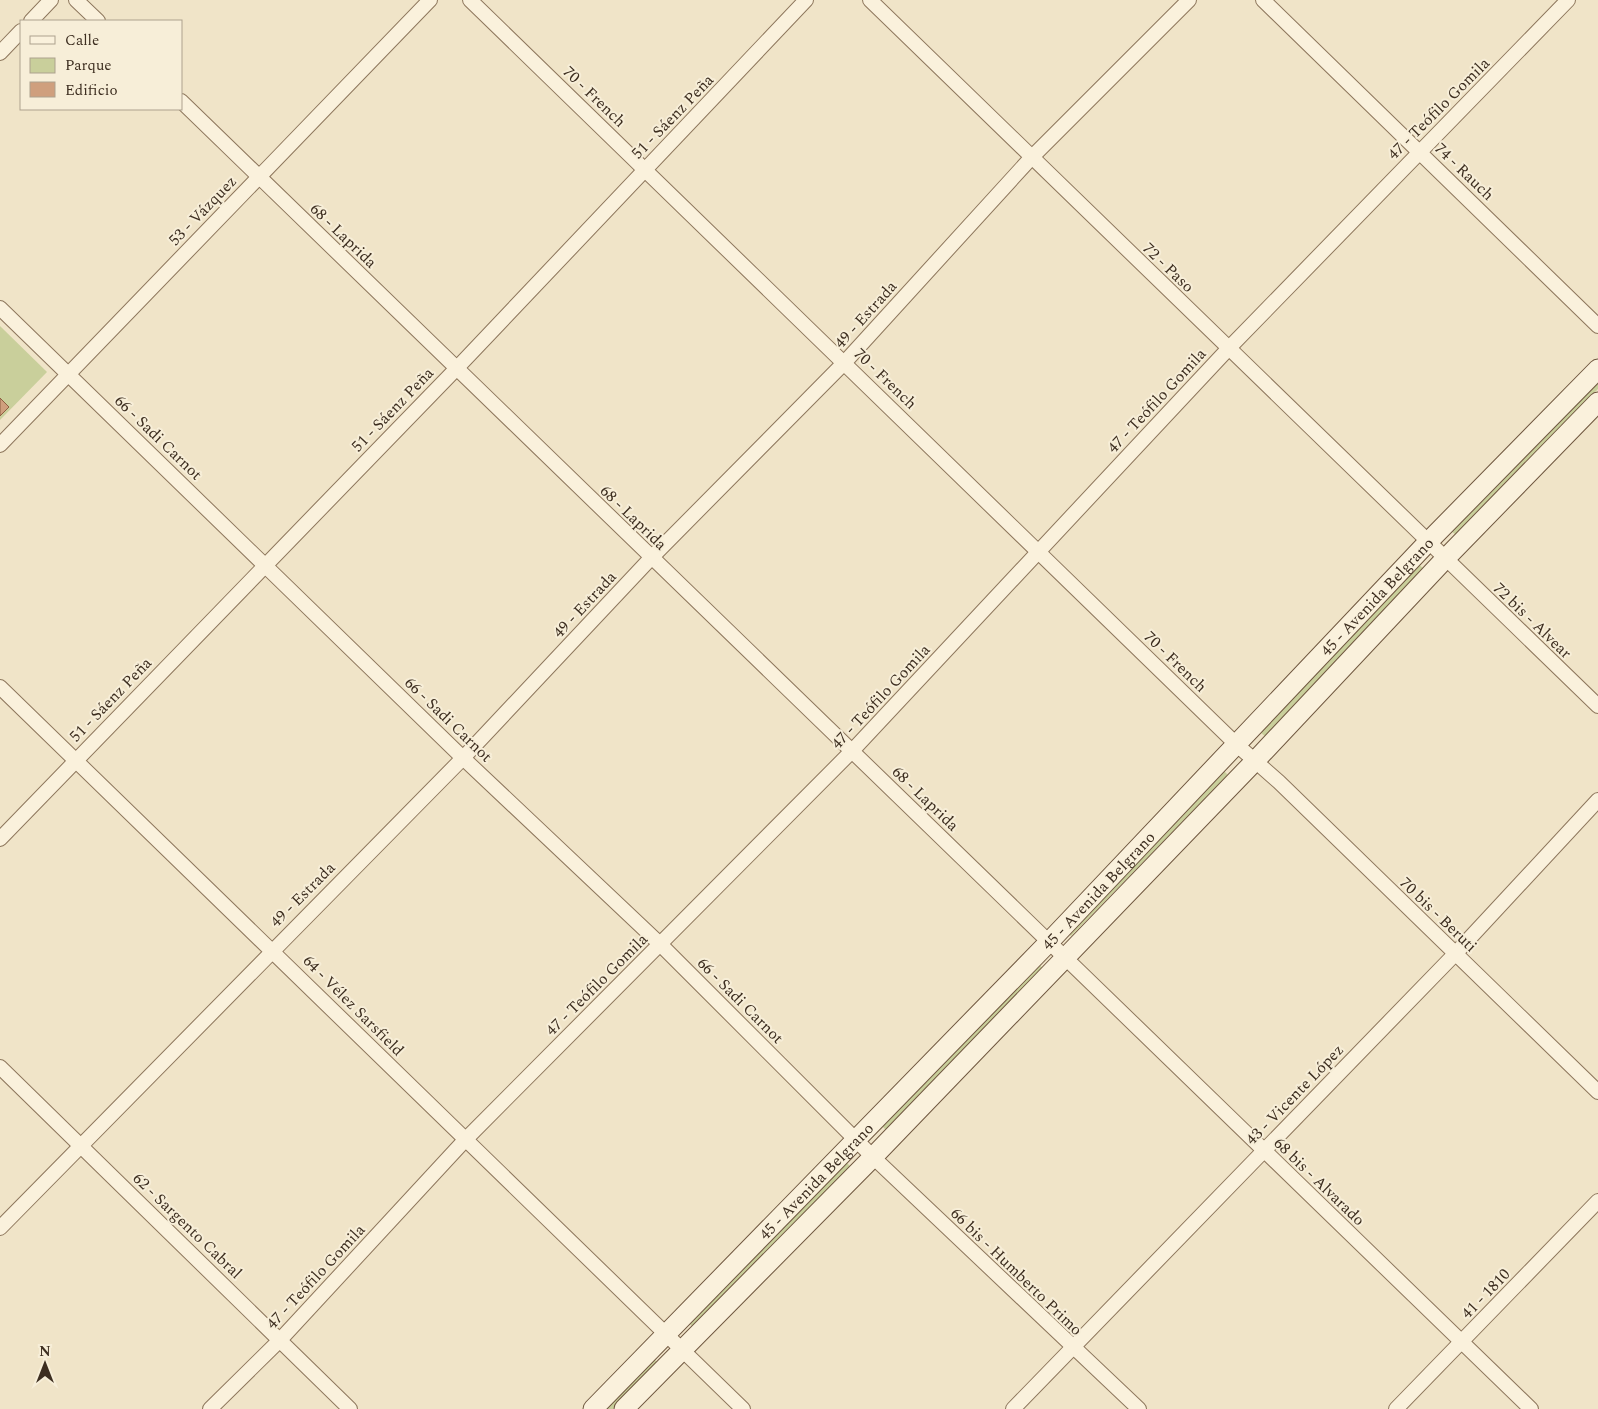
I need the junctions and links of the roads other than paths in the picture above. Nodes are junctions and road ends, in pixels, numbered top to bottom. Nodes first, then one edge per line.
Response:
1 (51, 0) edge
2 (76, 0) edge
3 (430, 0) edge
4 (470, 0) edge
5 (806, 0) edge
6 (870, 0) edge
7 (1189, 0) edge
8 (1263, 0) edge
9 (1568, 0) edge
10 (32, 20) edge
11 (97, 20) edge
12 (20, 32) edge
13 (0, 53) edge
14 (182, 102) edge
15 (1420, 151) junction
16 (1031, 158) junction
17 (645, 169) junction
18 (259, 176) junction
19 (0, 308) edge
20 (1598, 326) edge
21 (1229, 348) junction
22 (845, 362) junction
23 (456, 369) junction
24 (1598, 369) edge
25 (69, 375) junction
26 (1598, 402) edge
27 (0, 446) edge
28 (1428, 542) junction
29 (1039, 552) junction
30 (651, 558) junction
31 (1445, 559) junction
32 (265, 565) junction
33 (0, 687) edge
34 (1598, 706) edge
35 (1237, 745) junction
36 (852, 751) junction
37 (463, 758) junction
38 (75, 761) junction
39 (1255, 761) junction
40 (1598, 800) edge
41 (0, 839) edge
42 (1049, 942) junction
43 (660, 944) junction
44 (272, 949) junction
45 (1455, 954) junction
46 (1063, 958) junction
47 (0, 1067) edge
48 (1598, 1092) edge
49 (856, 1139) junction
50 (465, 1140) junction
51 (82, 1146) junction
52 (1264, 1150) junction
53 (873, 1157) junction
54 (1598, 1201) edge
55 (0, 1228) edge
56 (668, 1334) junction
57 (280, 1340) junction
58 (1461, 1342) junction
59 (1073, 1348) junction
60 (682, 1350) junction
61 (210, 1409) edge
62 (350, 1409) edge
63 (593, 1409) edge
64 (624, 1409) edge
65 (743, 1409) edge
66 (1013, 1409) edge
67 (1139, 1409) edge
68 (1396, 1409) edge
69 (1531, 1409) edge

1 - 10 street
2 - 11 street
3 - 18 street, 53 - Vázquez
4 - 17 street, 70 - French
5 - 17 street, 51 - Sáenz Peña
6 - 16 street, 72 - Paso
7 - 16 street, 49 - Estrada
8 - 15 street, 74 - Rauch
9 - 15 street, 47 - Teófilo Gomila
12 - 13 street
14 - 18 street, 68 - Laprida
15 - 20 street, 74 - Rauch
15 - 21 street, 47 - Teófilo Gomila
16 - 21 street, 72 - Paso
16 - 22 street, 49 - Estrada
17 - 22 street, 70 - French
17 - 23 street, 51 - Sáenz Peña
18 - 23 street, 68 - Laprida
18 - 25 street, 53 - Vázquez
19 - 25 street, 66 - Sadi Carnot
21 - 28 street, 72 - Paso
21 - 29 street, 47 - Teófilo Gomila
22 - 29 street, 70 - French
22 - 30 street, 49 - Estrada
23 - 30 street, 68 - Laprida
23 - 32 street, 51 - Sáenz Peña
24 - 28 main road, 45 - Avenida Belgrano
25 - 27 street, 53 - Vázquez
25 - 32 street, 66 - Sadi Carnot
26 - 31 main road, 45 - Avenida Belgrano
28 - 31 street, 72 - Paso
28 - 35 main road, 45 - Avenida Belgrano
29 - 35 street, 70 - French
29 - 36 street, 47 - Teófilo Gomila
30 - 36 street, 68 - Laprida
30 - 37 street, 49 - Estrada
31 - 34 street, 72 bis - Alvear
31 - 39 main road, 45 - Avenida Belgrano
32 - 37 street, 66 - Sadi Carnot
32 - 38 street, 51 - Sáenz Peña
33 - 38 street, 64 - Vélez Sarsfield
35 - 39 street, 70 - French
35 - 42 main road, 45 - Avenida Belgrano
36 - 42 street, 68 - Laprida
36 - 43 street, 47 - Teófilo Gomila
37 - 43 street, 66 - Sadi Carnot
37 - 44 street, 49 - Estrada
38 - 41 street, 51 - Sáenz Peña
38 - 44 street, 64 - Vélez Sarsfield
39 - 45 street, 70 bis - Beruti
39 - 46 main road, 45 - Avenida Belgrano
40 - 45 street, 43 - Vicente López
42 - 46 street, 68 - Laprida
42 - 49 main road, 45 - Avenida Belgrano
43 - 49 street, 66 - Sadi Carnot
43 - 50 street, 47 - Teófilo Gomila
44 - 50 street, 64 - Vélez Sarsfield
44 - 51 street, 49 - Estrada
45 - 48 street, 70 bis - Beruti
45 - 52 street, 43 - Vicente López
46 - 52 street, 68 bis - Alvarado
46 - 53 main road, 45 - Avenida Belgrano
47 - 51 street, 62 - Sargento Cabral
49 - 53 street, 66 - Sadi Carnot
49 - 56 main road, 45 - Avenida Belgrano
50 - 56 street, 64 - Vélez Sarsfield
50 - 57 street, 47 - Teófilo Gomila
51 - 55 street, 49 - Estrada
51 - 57 street, 62 - Sargento Cabral
52 - 58 street, 68 bis - Alvarado
52 - 59 street, 43 - Vicente López
53 - 59 street, 66 bis - Humberto Primo
53 - 60 main road, 45 - Avenida Belgrano
54 - 58 street, 41 - 1810
56 - 60 street, 64 - Vélez Sarsfield
56 - 63 main road, 45 - Avenida Belgrano
57 - 61 street, 47 - Teófilo Gomila
57 - 62 street, 62 - Sargento Cabral
58 - 68 street, 41 - 1810
58 - 69 street, 68 bis - Alvarado
59 - 66 street, 43 - Vicente López
59 - 67 street, 66 bis - Humberto Primo
60 - 64 main road, 45 - Avenida Belgrano
60 - 65 street, 64 - Vélez Sarsfield

